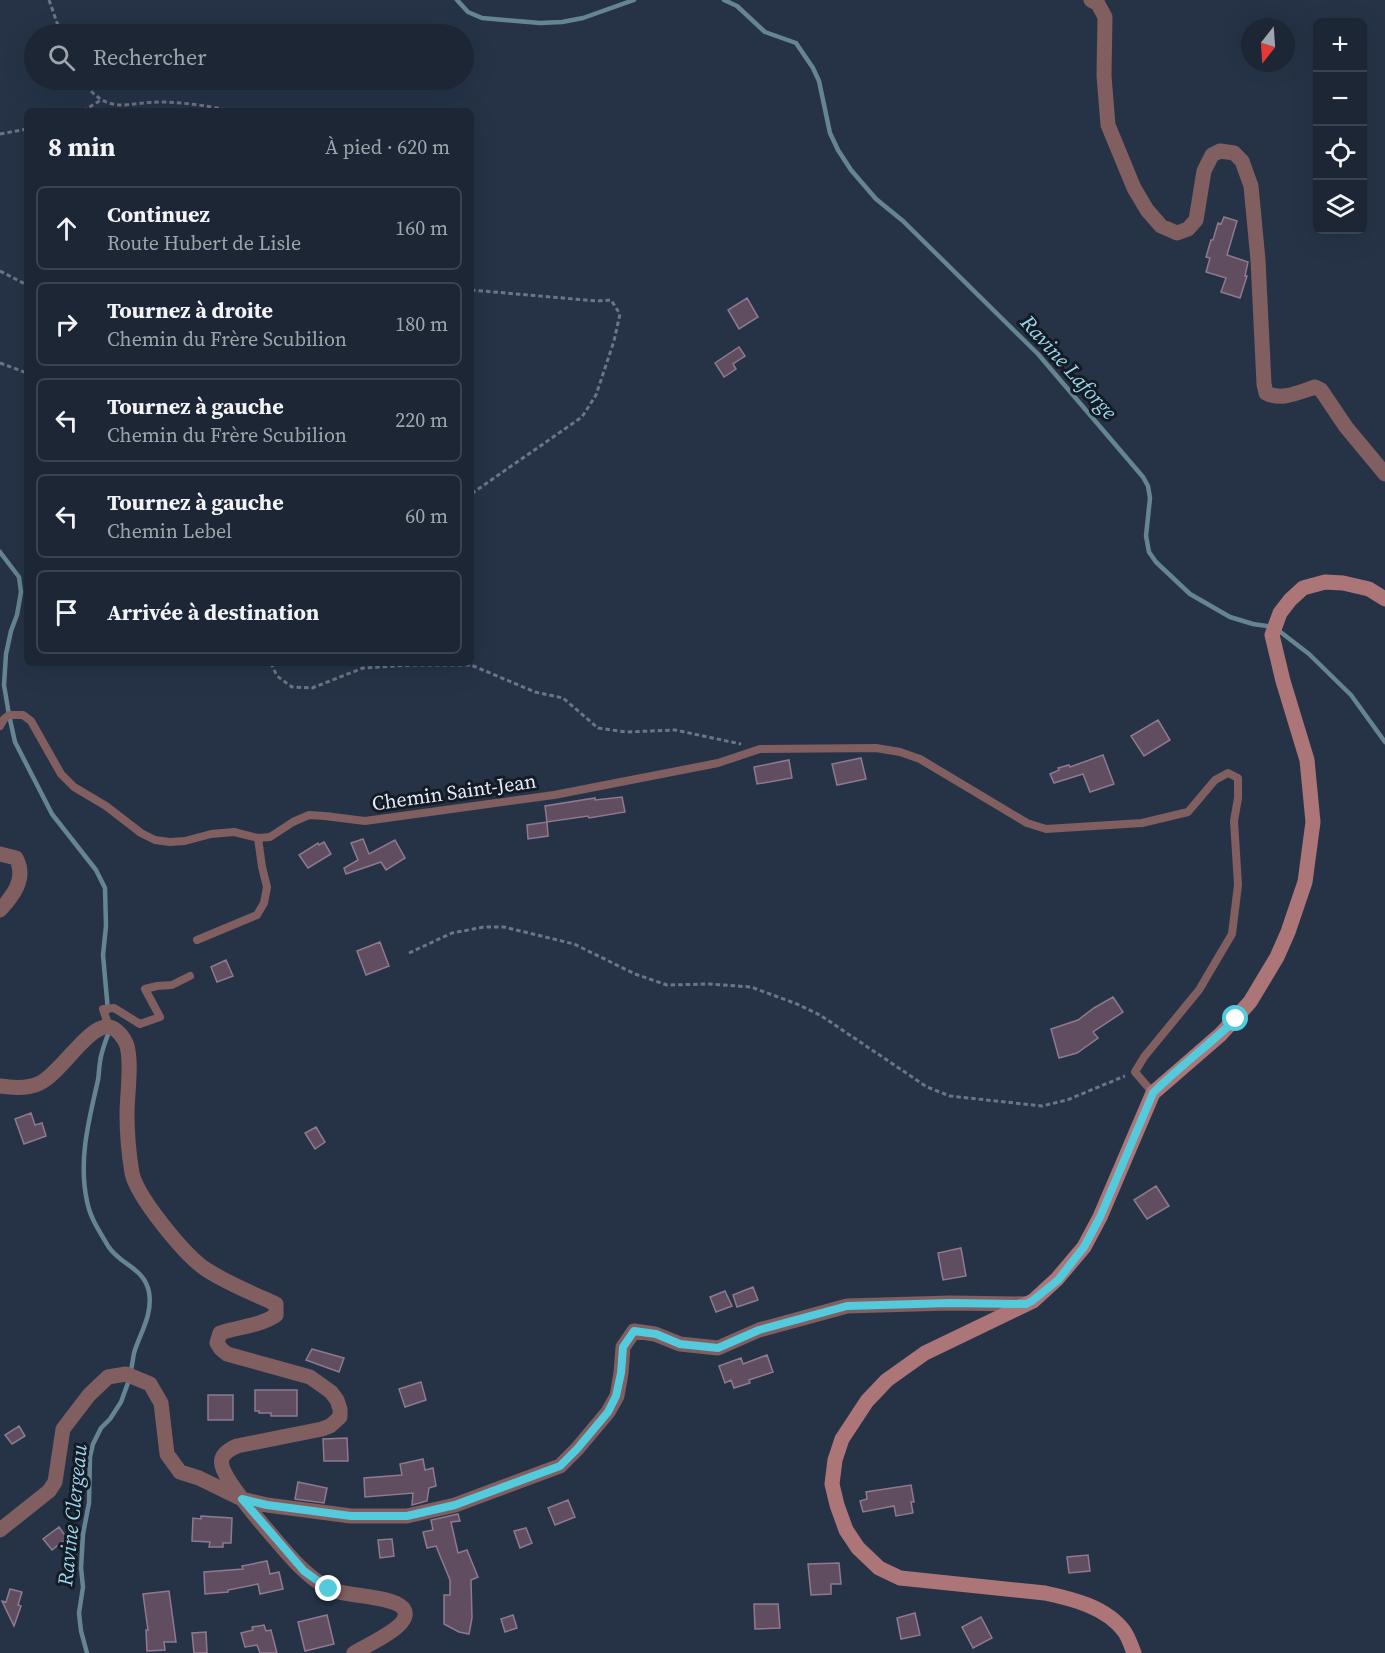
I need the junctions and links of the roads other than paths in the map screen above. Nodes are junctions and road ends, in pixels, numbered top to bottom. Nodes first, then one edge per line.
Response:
1 (1092, 0) edge
2 (1385, 474) edge
3 (1385, 599) edge
4 (0, 726) edge
5 (258, 838) junction
6 (0, 855) edge
7 (0, 910) edge
8 (197, 940) dead end
9 (190, 976) dead end
10 (109, 1027) junction
11 (0, 1086) edge
12 (1153, 1093) junction
13 (1026, 1304) junction
14 (242, 1499) junction
15 (0, 1530) edge
16 (354, 1653) edge
17 (1134, 1653) edge

1 - 2 street
3 - 12 main road
4 - 5 lane
5 - 8 lane
5 - 12 lane, Chemin Saint-Jean
6 - 7 street
9 - 10 lane
10 - 11 street
10 - 14 street
12 - 13 main road
13 - 14 street
13 - 17 main road
14 - 15 street
14 - 16 street

